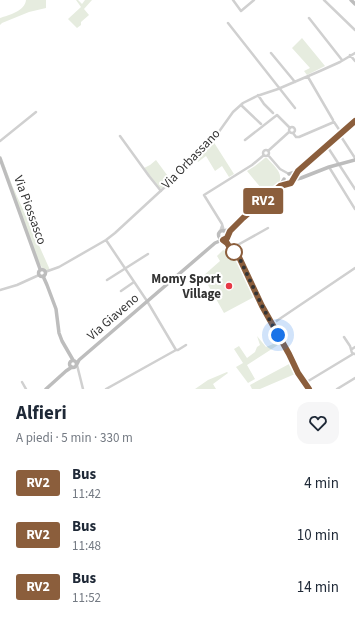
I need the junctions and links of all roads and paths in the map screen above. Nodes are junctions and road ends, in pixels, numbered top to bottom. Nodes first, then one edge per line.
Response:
1 (233, 0) edge
2 (254, 0) edge
3 (324, 0) edge
4 (353, 0) edge
5 (355, 4) edge
6 (309, 18) dead end
7 (228, 23) dead end
8 (355, 30) edge
9 (271, 53) dead end
10 (355, 53) edge
11 (350, 55) junction
12 (342, 60) junction
13 (355, 61) edge
14 (308, 76) junction
15 (295, 82) junction
16 (280, 88) junction
17 (258, 95) junction
18 (241, 104) junction
19 (295, 108) dead end
20 (36, 112) dead end
21 (273, 113) dead end
22 (333, 120) dead end
23 (355, 121) edge
24 (261, 124) dead end
25 (290, 128) junction
26 (289, 132) junction
27 (340, 132) junction
28 (293, 133) junction
29 (120, 136) dead end
30 (245, 140) dead end
31 (0, 142) edge
32 (327, 146) junction
33 (268, 151) junction
34 (321, 151) junction
35 (264, 155) junction
36 (268, 155) junction
37 (0, 158) edge
38 (355, 159) edge
39 (339, 164) junction
40 (329, 167) junction
41 (280, 169) junction
42 (298, 171) junction
43 (289, 174) junction
44 (284, 179) junction
45 (293, 179) junction
46 (288, 183) junction
47 (280, 186) junction
48 (355, 189) edge
49 (161, 191) junction
50 (355, 209) edge
51 (238, 222) junction
52 (222, 224) junction
53 (268, 228) dead end
54 (221, 233) junction
55 (225, 238) junction
56 (106, 240) junction
57 (215, 243) junction
58 (228, 245) junction
59 (234, 247) junction
60 (148, 254) dead end
61 (238, 255) junction
62 (355, 268) edge
63 (40, 269) junction
64 (125, 269) junction
65 (45, 272) junction
66 (41, 275) junction
67 (107, 280) dead end
68 (134, 282) junction
69 (0, 290) edge
70 (121, 291) dead end
71 (147, 301) junction
72 (272, 324) junction
73 (344, 337) dead end
74 (186, 345) dead end
75 (176, 350) junction
76 (352, 351) edge
77 (74, 364) junction
78 (355, 378) edge
79 (22, 382) dead end
80 (305, 383) junction
81 (26, 389) edge
82 (46, 389) edge
83 (83, 389) edge
84 (106, 389) edge
85 (309, 389) edge
86 (337, 389) edge

1 - 2 street
3 - 8 street
4 - 5 main road
6 - 12 street
7 - 16 street
9 - 15 street
10 - 11 street, Via Orbassano
11 - 12 street, Via Orbassano
11 - 13 street
12 - 14 street, Via Orbassano
14 - 15 street, Via Orbassano
14 - 22 street
15 - 16 street, Via Orbassano
16 - 17 street, Via Orbassano
16 - 19 street
17 - 18 street, Via Orbassano
17 - 21 street
18 - 24 street
18 - 49 street, Via Orbassano
20 - 31 street
23 - 27 main road, Via Giaveno
25 - 26 street
25 - 28 street
25 - 30 street
26 - 28 street
26 - 33 street
27 - 28 street
27 - 32 main road, Via Giaveno
27 - 34 street
27 - 38 street
29 - 49 street
32 - 34 main road, Via Giaveno
32 - 39 street
33 - 35 street
33 - 36 street
34 - 42 main road, Via Giaveno
35 - 36 street
35 - 52 street
36 - 41 street
37 - 63 main road, Via Piossasco
38 - 39 main road
39 - 40 main road
39 - 48 street
40 - 45 main road
40 - 50 street
41 - 43 street
41 - 44 street
42 - 43 main road, Via Giaveno
42 - 45 main road, Via Giaveno
43 - 44 main road, Via Giaveno
43 - 45 main road
44 - 46 main road
44 - 47 main road, Via Giaveno
45 - 46 main road, Via Giaveno
46 - 47 main road, Via Giaveno
47 - 51 main road, Via Giaveno
49 - 56 street, Via Orbassano
51 - 52 street
51 - 54 main road, Via Giaveno
51 - 55 main road, Via Giaveno
52 - 54 street
53 - 59 street
54 - 55 main road
54 - 55 main road
54 - 57 main road, Via Giaveno
55 - 57 main road, Via Giaveno
55 - 58 street
55 - 59 street
56 - 64 street
56 - 65 street, Via Orbassano
57 - 71 main road, Via Giaveno
58 - 59 street
58 - 61 street
59 - 61 street
60 - 64 street
61 - 72 street
62 - 72 street
63 - 65 main road
63 - 66 main road, Via Piossasco
64 - 67 street
64 - 68 street
65 - 66 main road
66 - 69 street
66 - 77 main road
68 - 70 street
68 - 71 street
71 - 75 street
71 - 77 main road, Via Giaveno
72 - 80 street
73 - 76 street
74 - 75 street
75 - 84 street
76 - 80 street
77 - 82 main road, Via Giaveno
77 - 83 street
78 - 86 street
79 - 81 street
80 - 85 street

